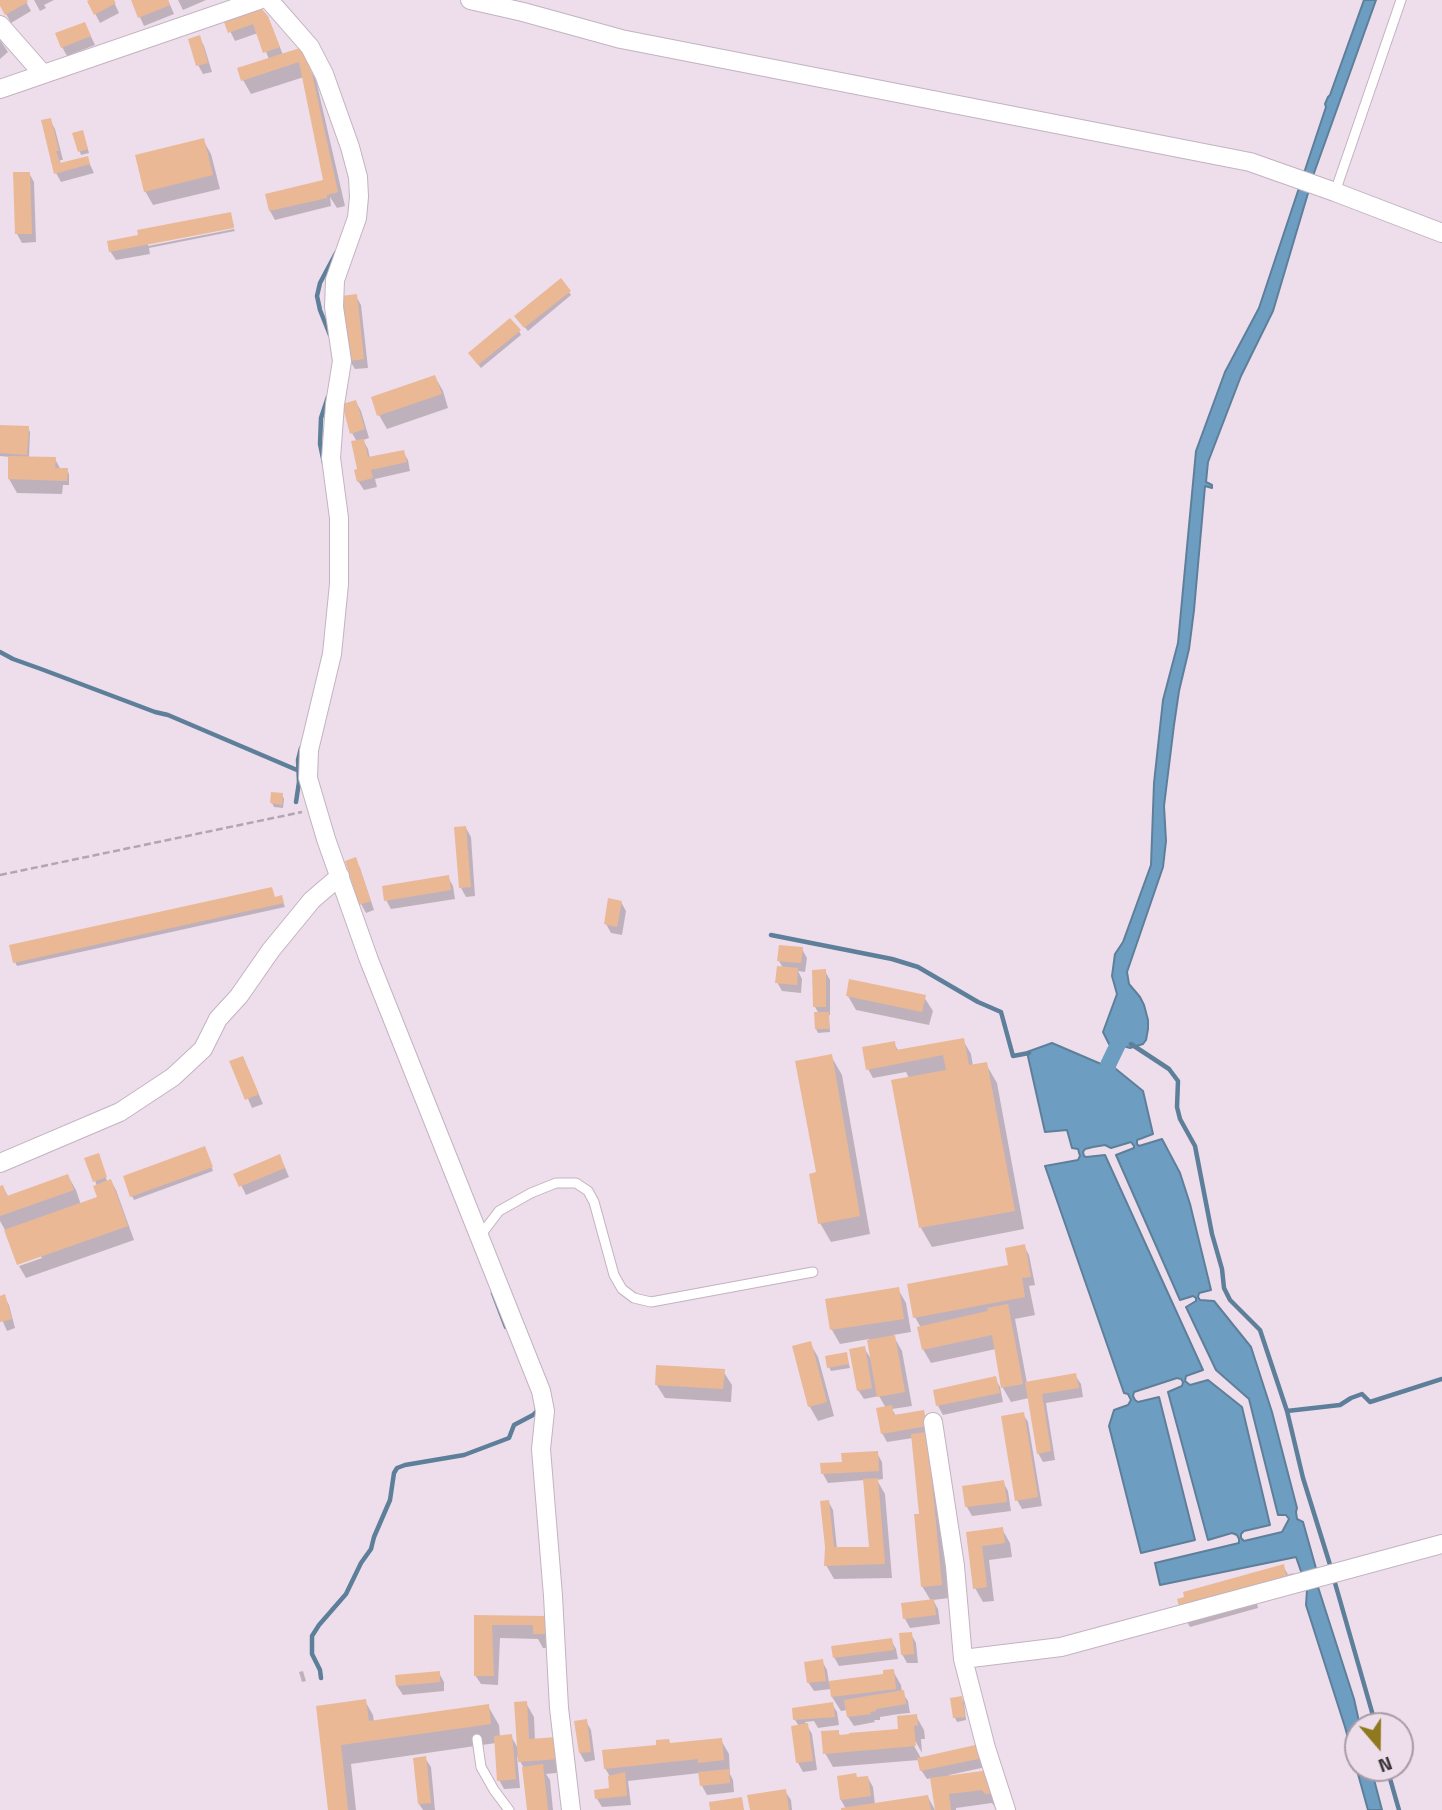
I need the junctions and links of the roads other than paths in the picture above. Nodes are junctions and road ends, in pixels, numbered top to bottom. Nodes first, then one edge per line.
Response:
1 (259, 0) edge
2 (269, 0) edge
3 (470, 0) edge
4 (1401, 0) edge
5 (0, 25) edge
6 (43, 74) junction
7 (0, 89) edge
8 (1335, 192) junction
9 (1442, 233) edge
10 (340, 876) junction
11 (0, 1163) edge
12 (480, 1236) junction
13 (813, 1272) dead end
14 (933, 1422) dead end
15 (1442, 1544) edge
16 (963, 1659) junction
17 (477, 1739) dead end
18 (509, 1810) edge
19 (571, 1810) edge
20 (1006, 1810) edge

1 - 6 street
2 - 10 street
3 - 8 street
4 - 8 lane
5 - 6 street
6 - 7 street
8 - 9 street
10 - 11 street
10 - 12 street
12 - 13 lane
12 - 19 street
14 - 16 street
15 - 16 street
16 - 20 street
17 - 18 lane

